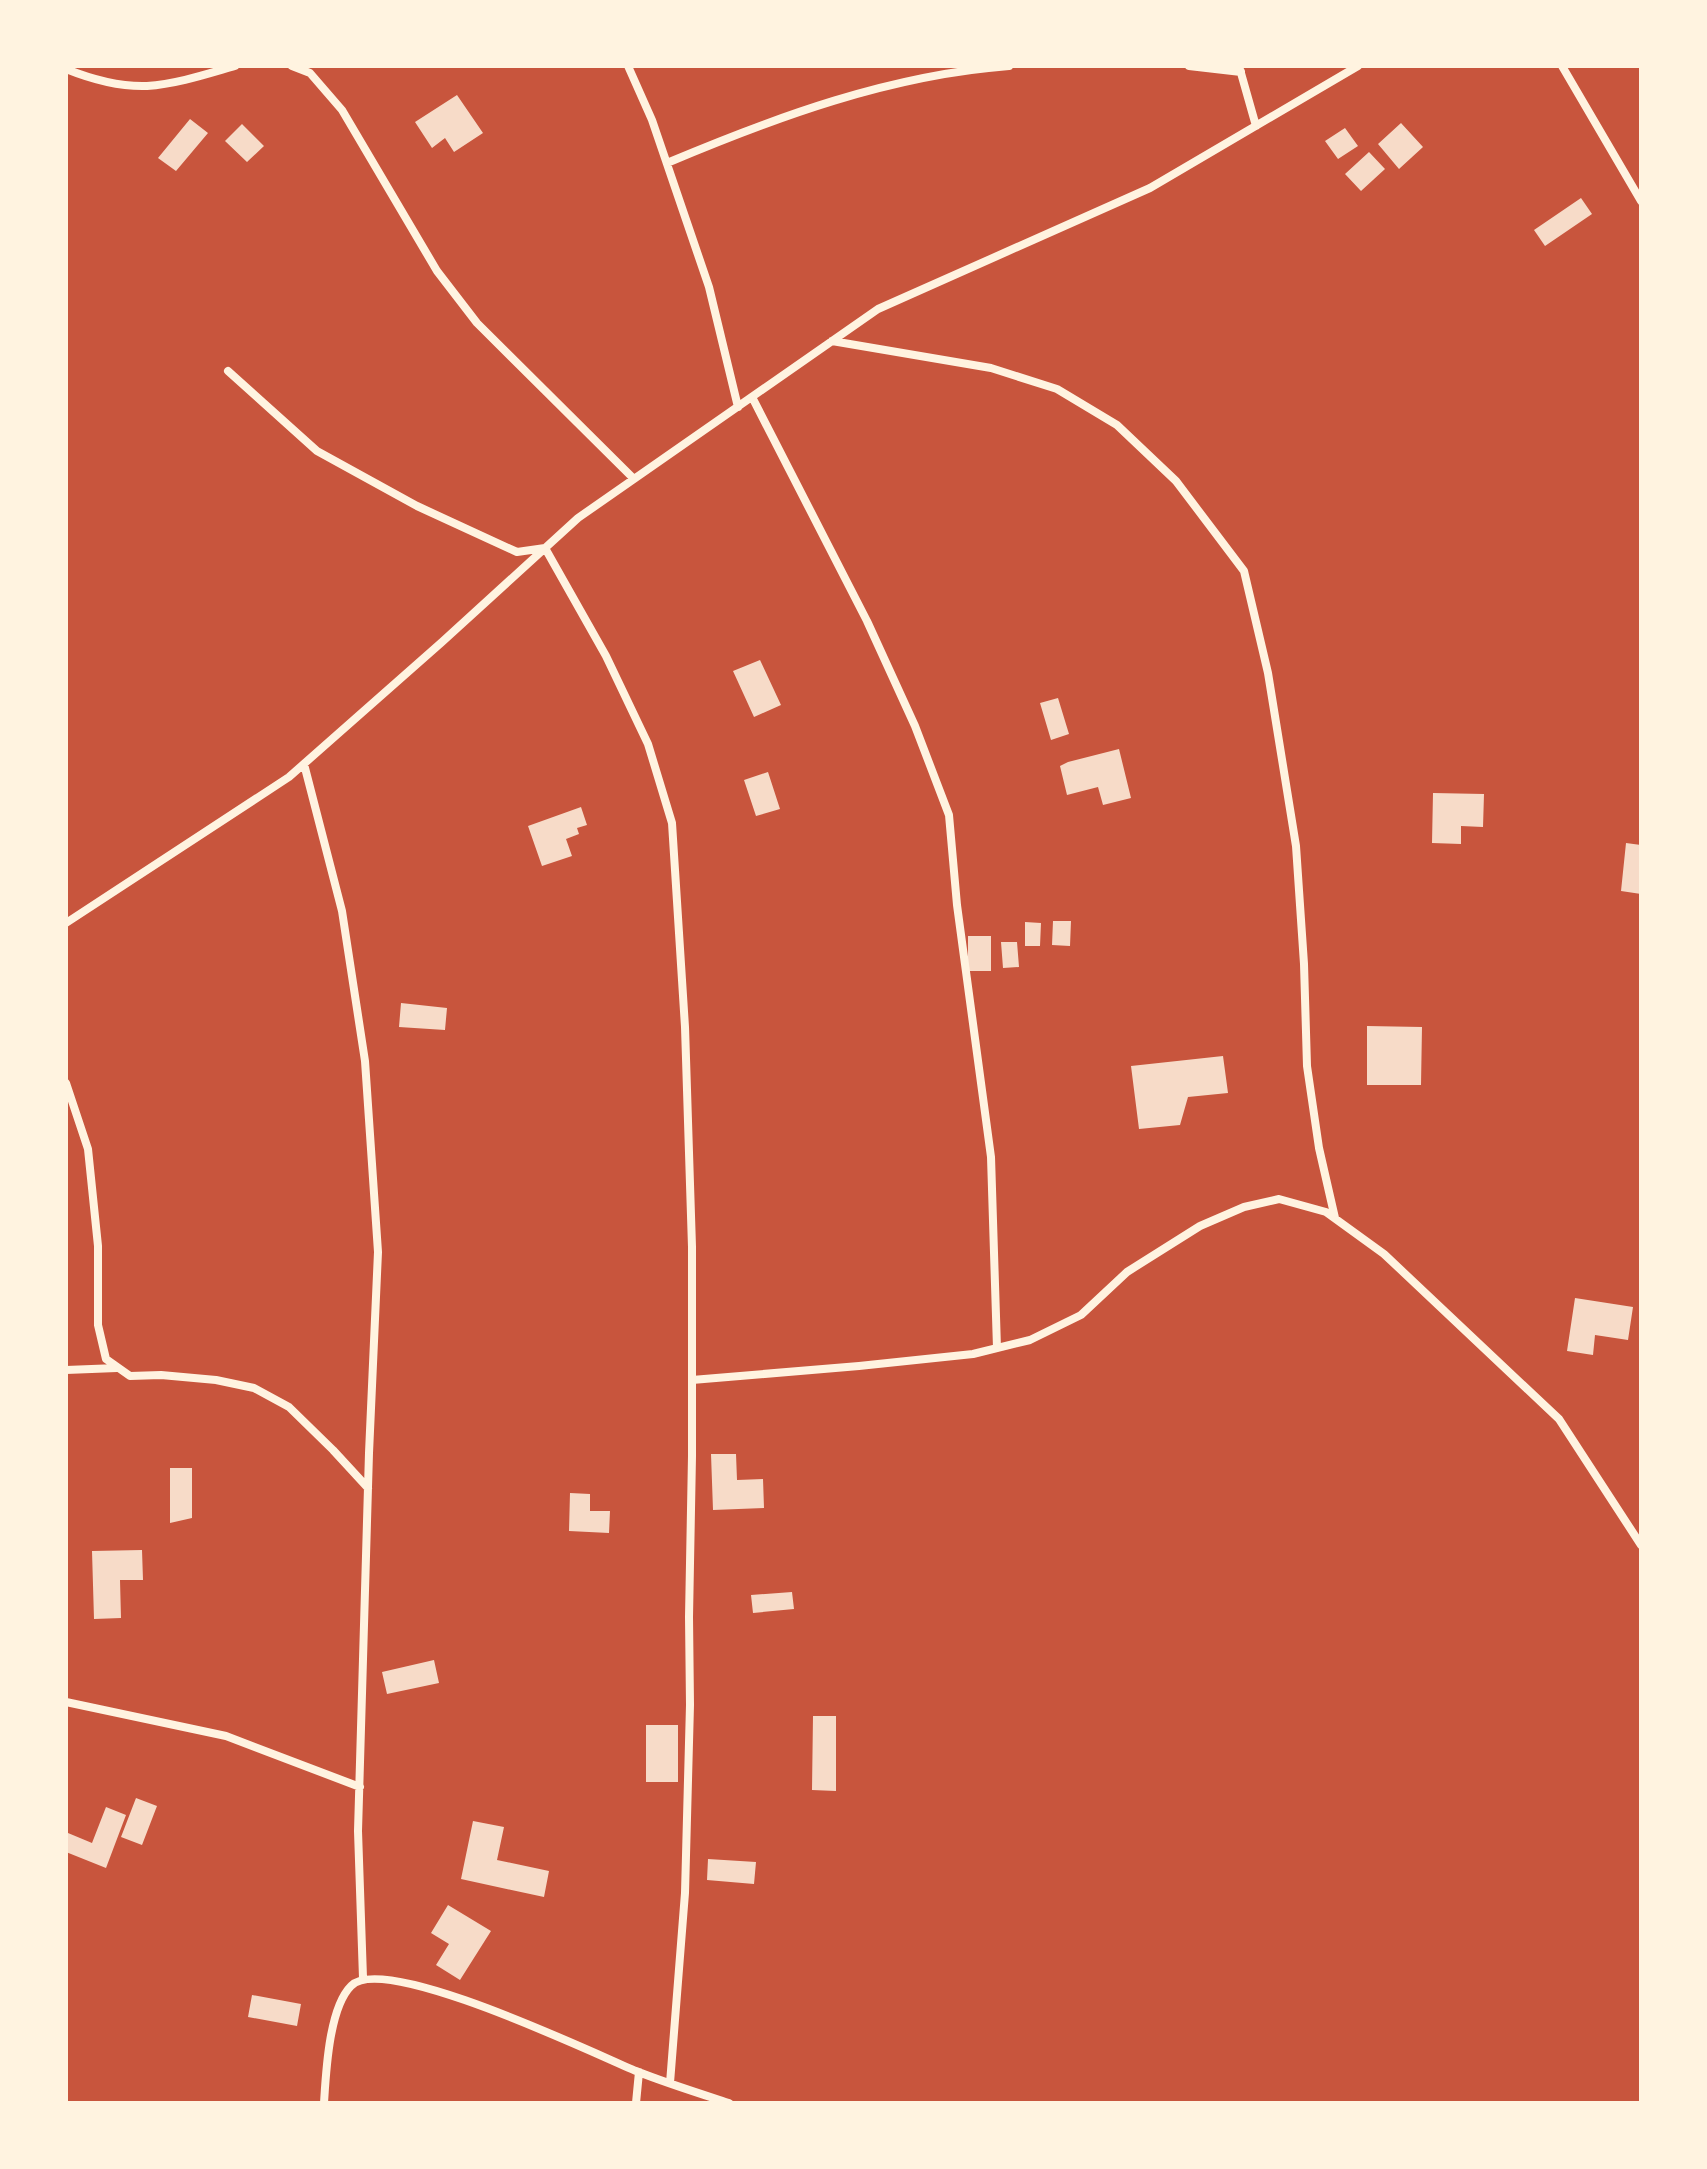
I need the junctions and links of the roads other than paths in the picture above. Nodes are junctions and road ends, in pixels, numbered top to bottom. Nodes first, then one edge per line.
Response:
1 (235, 66) edge
2 (292, 66) edge
3 (628, 66) edge
4 (1009, 66) edge
5 (1189, 66) edge
6 (1358, 66) edge
7 (1562, 66) edge
8 (66, 69) edge
9 (1240, 69) edge
10 (1256, 126) junction
11 (667, 163) junction
12 (1641, 201) edge
13 (832, 341) junction
14 (228, 371) dead end
15 (752, 397) junction
16 (738, 407) junction
17 (634, 479) junction
18 (545, 548) junction
19 (304, 764) junction
20 (66, 923) edge
21 (66, 1083) edge
22 (1335, 1218) junction
23 (997, 1348) junction
24 (118, 1368) junction
25 (66, 1370) edge
26 (692, 1380) junction
27 (368, 1488) junction
28 (1641, 1545) edge
29 (66, 1702) edge
30 (360, 1787) junction
31 (363, 1978) junction
32 (639, 2072) junction
33 (670, 2083) junction
34 (324, 2103) edge
35 (636, 2103) edge
36 (729, 2103) edge

1 - 8 street
2 - 17 street
3 - 11 street
4 - 11 street
5 - 9 street
6 - 10 street
7 - 12 street
9 - 10 street
10 - 13 street
11 - 16 street
13 - 15 street
13 - 22 street
14 - 18 street
15 - 16 street
15 - 23 street
16 - 17 street
17 - 18 street
18 - 19 street
18 - 26 street
19 - 20 street
19 - 27 street
21 - 24 street
22 - 23 street
22 - 28 street
23 - 26 street
24 - 25 street
24 - 27 street
26 - 33 street
27 - 30 street
29 - 30 street
30 - 31 street
31 - 32 street
31 - 34 street
32 - 33 street
32 - 35 street
33 - 36 street

